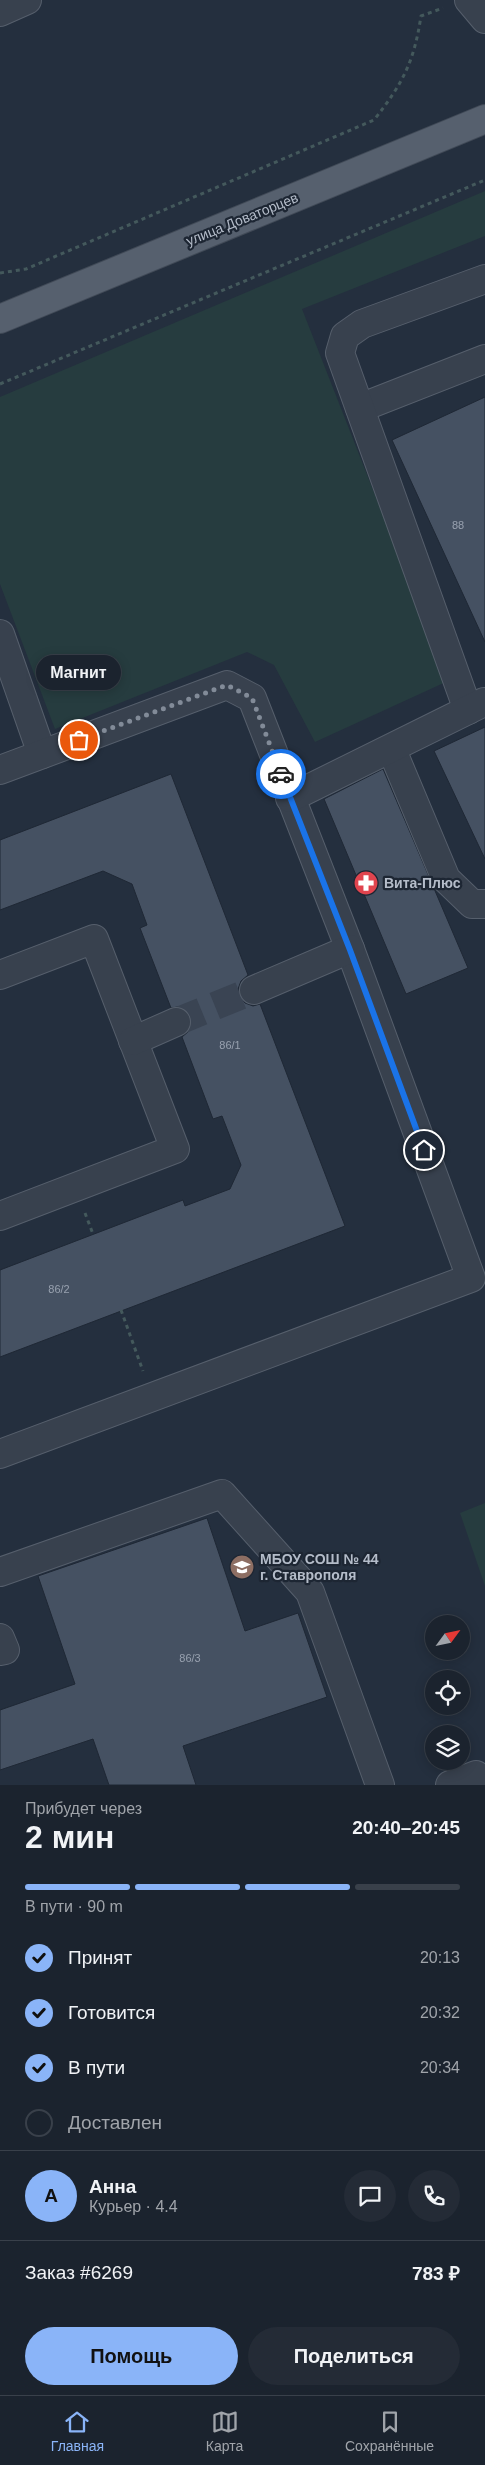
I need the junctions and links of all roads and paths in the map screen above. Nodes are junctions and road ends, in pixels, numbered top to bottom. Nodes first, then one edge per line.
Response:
1 (27, 0) edge
2 (458, 3) edge
3 (0, 12) edge
4 (485, 19) edge
5 (485, 119) edge
6 (485, 180) edge
7 (0, 273) edge
8 (485, 279) edge
9 (0, 319) edge
10 (485, 359) edge
11 (0, 384) edge
12 (360, 408) junction
13 (0, 634) edge
14 (476, 706) edge
15 (392, 750) junction
16 (42, 754) junction
17 (0, 770) edge
18 (290, 798) junction
19 (485, 904) edge
20 (350, 950) junction
21 (0, 975) edge
22 (254, 990) tunnel mouth
23 (176, 1022) tunnel mouth
24 (133, 1040) junction
25 (0, 1216) edge
26 (121, 1310) dead end
27 (152, 1397) junction
28 (0, 1454) edge
29 (0, 1572) edge
30 (0, 1638) edge
31 (0, 1651) edge
32 (380, 1785) edge
33 (450, 1785) edge
34 (480, 1785) edge

1 - 3 street
2 - 4 street
2 - 7 path
5 - 9 main road, улица Доваторцев
6 - 11 path
8 - 12 street
10 - 12 street
12 - 14 street
13 - 16 street
14 - 15 street
15 - 18 street
15 - 19 street
16 - 17 street
16 - 18 street
18 - 20 street
20 - 22 street
20 - 27 street
21 - 24 street
23 - 24 street
24 - 25 street
26 - 27 path
27 - 28 street
29 - 32 street
30 - 31 street
33 - 34 street

